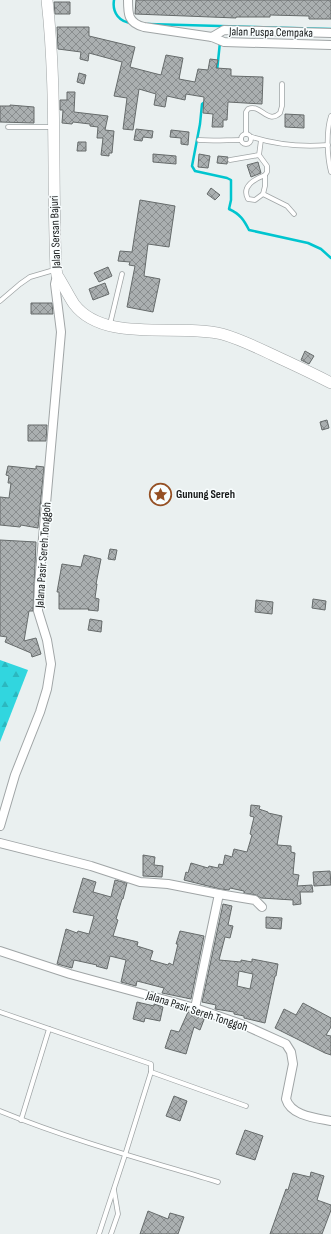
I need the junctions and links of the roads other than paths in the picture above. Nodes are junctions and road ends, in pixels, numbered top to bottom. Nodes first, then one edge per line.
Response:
1 (47, 0) edge
2 (128, 0) edge
3 (224, 30) junction
4 (309, 33) junction
5 (331, 33) edge
6 (212, 37) junction
7 (224, 42) junction
8 (309, 45) junction
9 (331, 45) edge
10 (282, 84) dead end
11 (331, 116) edge
12 (8, 127) dead end
13 (54, 127) junction
14 (246, 134) junction
15 (252, 137) junction
16 (199, 140) dead end
17 (241, 140) junction
18 (261, 140) junction
19 (328, 145) junction
20 (259, 155) junction
21 (230, 160) dead end
22 (331, 172) edge
23 (265, 175) junction
24 (263, 194) junction
25 (294, 214) dead end
26 (57, 272) junction
27 (122, 274) dead end
28 (0, 301) edge
29 (110, 326) junction
30 (331, 383) edge
31 (0, 826) edge
32 (0, 843) edge
33 (219, 894) junction
34 (262, 908) dead end
35 (0, 952) edge
36 (195, 1008) junction
37 (0, 1012) edge
38 (49, 1029) junction
39 (151, 1072) junction
40 (246, 1106) dead end
41 (0, 1111) edge
42 (21, 1120) junction
43 (331, 1121) edge
44 (126, 1155) junction
45 (218, 1182) dead end
46 (114, 1190) junction
47 (99, 1234) edge
48 (112, 1234) edge

1 - 13 main road, Jalan Sersan Bajuri
2 - 6 street, Jalan Puspa Cempaka
3 - 4 street, Jalan Puspa Cempaka
3 - 6 street, Jalan Puspa Cempaka
3 - 7 street
4 - 5 street, Jalan Puspa Cempaka
4 - 8 street
6 - 7 street, Jalan Puspa Cempaka
7 - 8 street, Jalan Puspa Cempaka
8 - 9 street, Jalan Puspa Cempaka
10 - 14 lane
11 - 19 lane
12 - 13 lane
13 - 26 main road, Jalan Sersan Bajuri
14 - 15 lane
14 - 17 lane
15 - 17 lane
15 - 18 lane
16 - 17 lane
18 - 19 lane
18 - 20 lane
19 - 22 lane
20 - 21 lane
20 - 23 lane
23 - 24 lane
23 - 24 lane
24 - 25 lane
26 - 28 lane
26 - 29 main road, Jalan Sersan Bajuri
26 - 31 street, Jalana Pasir Sereh Tonggoh
27 - 29 lane
29 - 30 main road, Jalan Sersan Bajuri
32 - 33 street
33 - 34 street
33 - 36 street
35 - 36 street, Jalana Pasir Sereh Tonggoh
36 - 43 street, Jalana Pasir Sereh Tonggoh
37 - 38 lane
38 - 39 lane
38 - 42 lane
39 - 40 lane
39 - 44 lane
41 - 42 lane
42 - 44 lane
44 - 45 lane
44 - 46 lane
46 - 47 lane
46 - 48 lane

